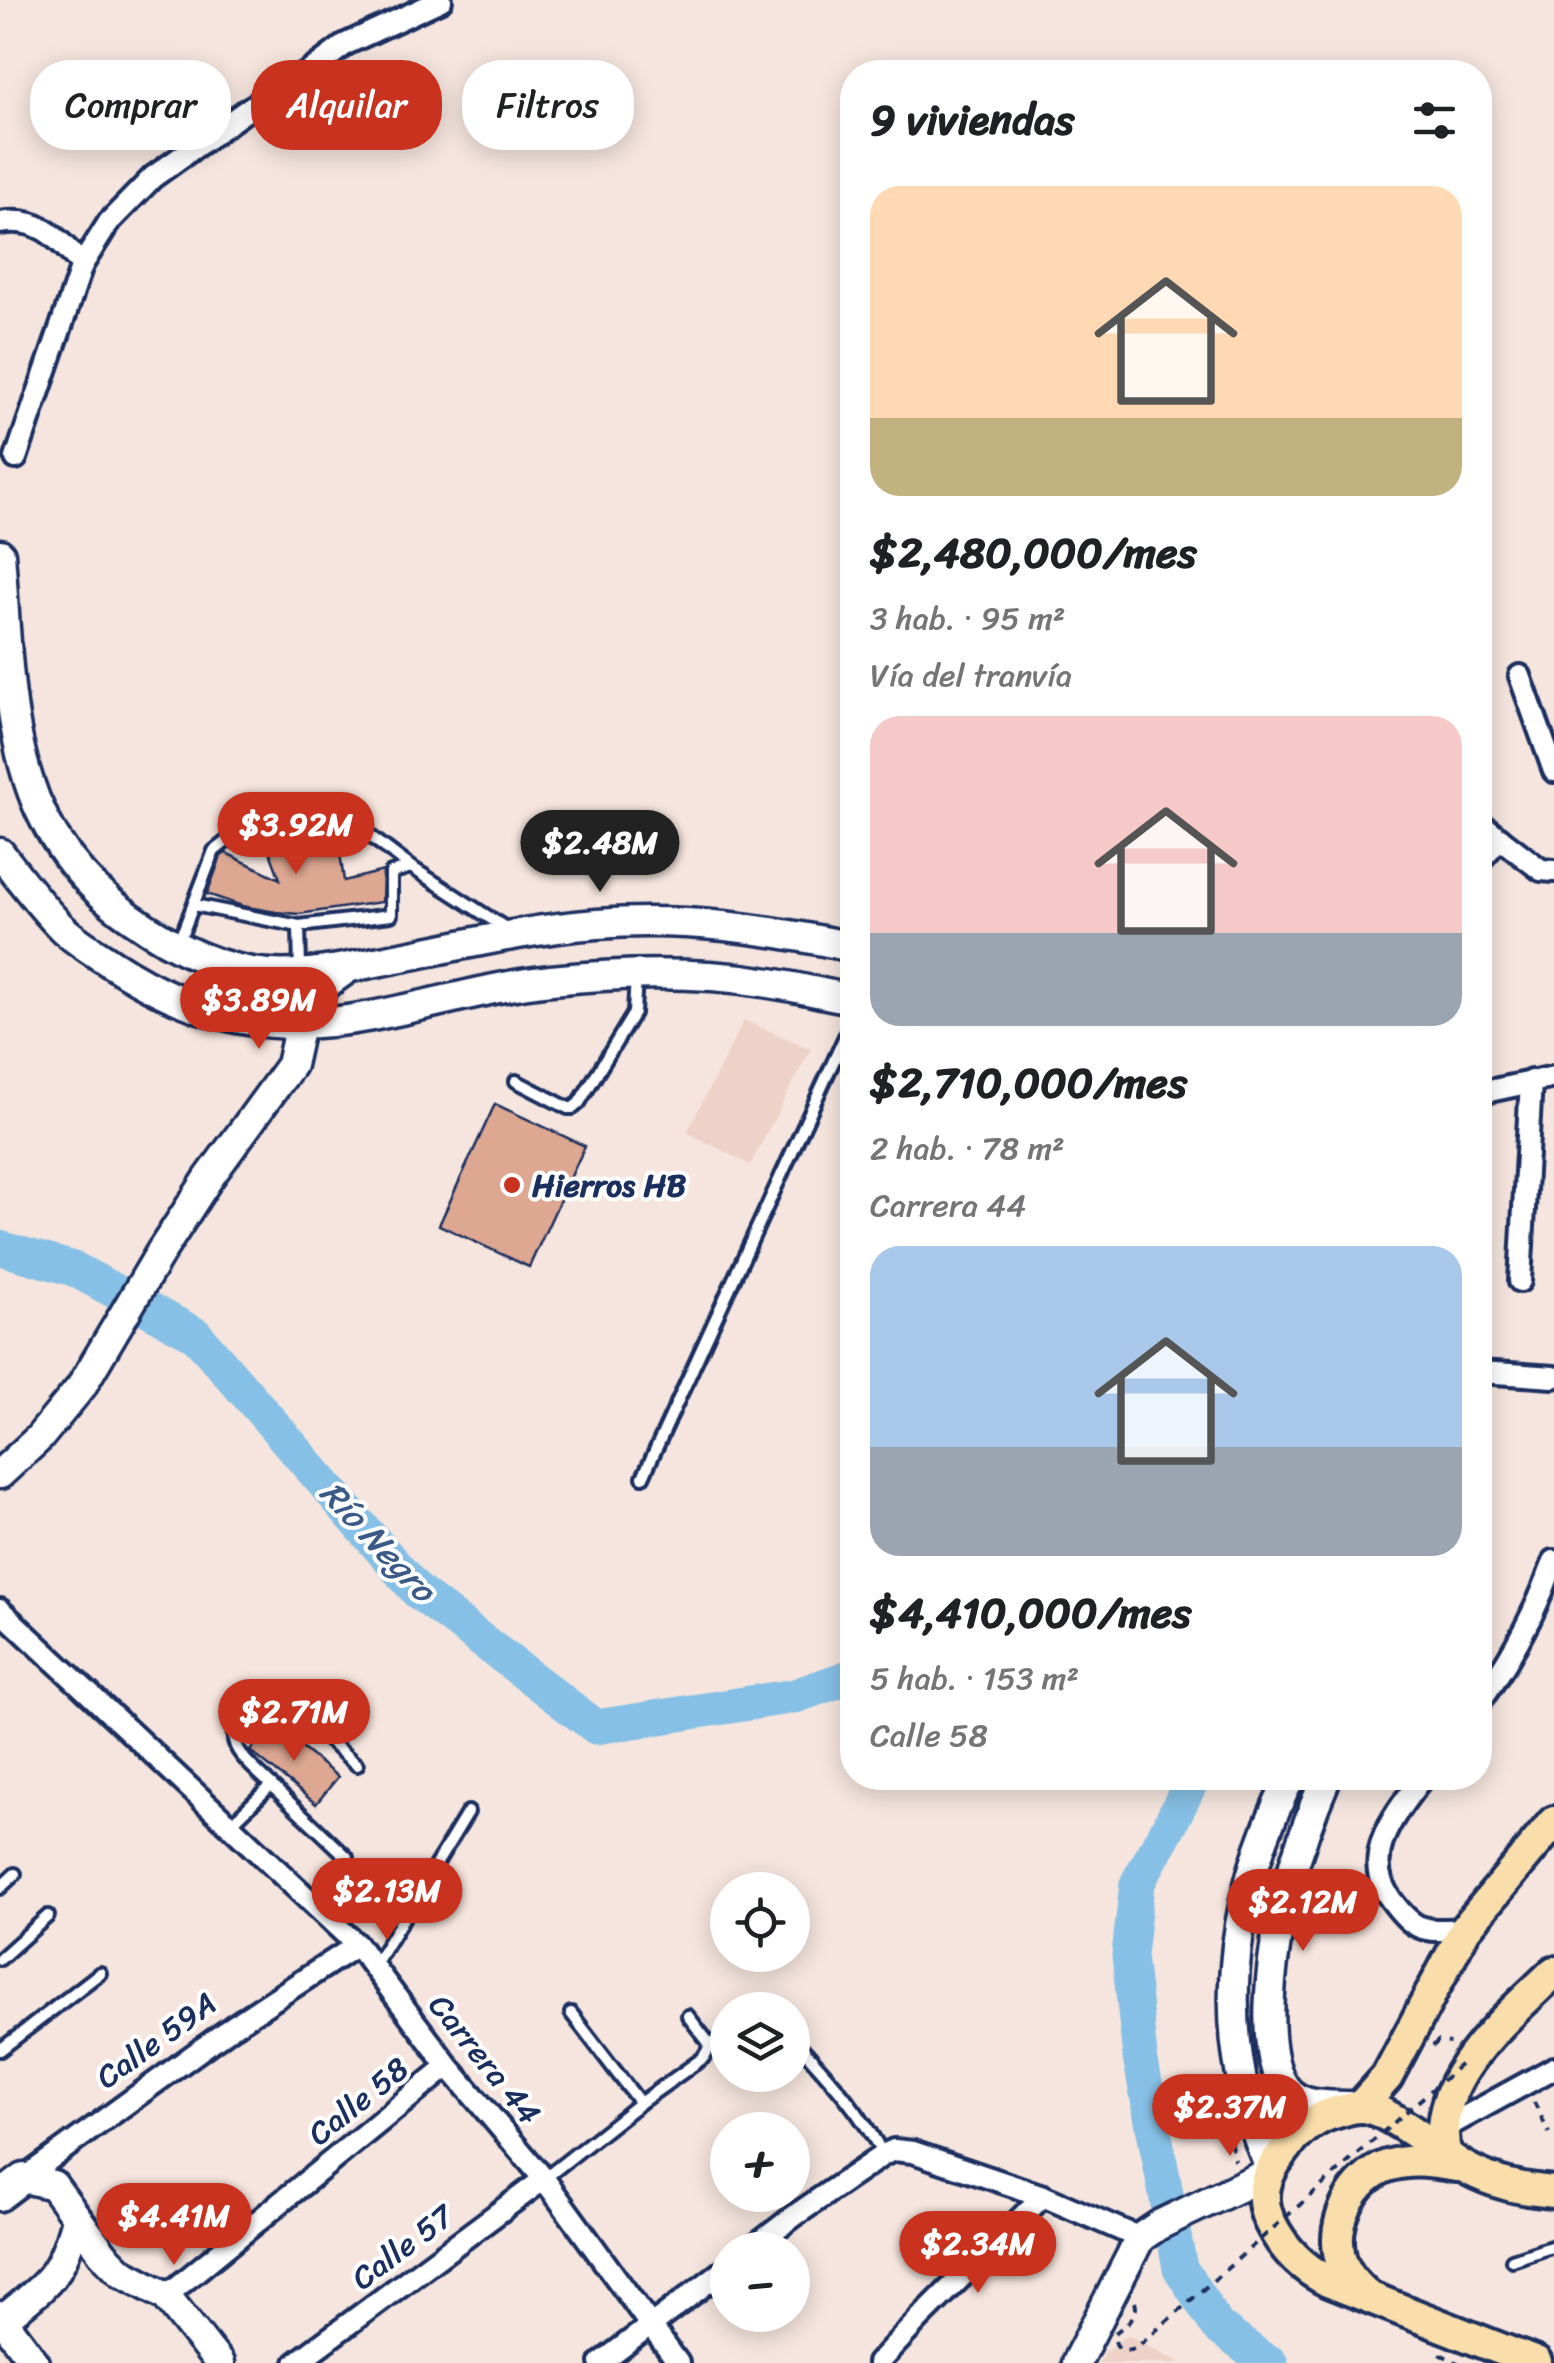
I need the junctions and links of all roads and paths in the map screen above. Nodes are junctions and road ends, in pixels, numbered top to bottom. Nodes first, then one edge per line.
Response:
1 (441, 0) edge
2 (0, 224) edge
3 (82, 266) junction
4 (16, 458) dead end
5 (0, 554) edge
6 (1520, 676) dead end
7 (1554, 771) edge
8 (1492, 832) edge
9 (1500, 838) junction
10 (1492, 847) edge
11 (0, 853) edge
12 (411, 867) junction
13 (1548, 870) edge
14 (194, 905) junction
15 (299, 926) junction
16 (514, 934) junction
17 (175, 945) junction
18 (840, 945) edge
19 (348, 968) junction
20 (300, 973) junction
21 (268, 974) junction
22 (636, 974) junction
23 (840, 997) edge
24 (300, 1024) junction
25 (840, 1047) edge
26 (1554, 1077) edge
27 (516, 1081) dead end
28 (1531, 1081) junction
29 (1492, 1090) edge
30 (1520, 1280) dead end
31 (1492, 1373) edge
32 (1554, 1377) edge
33 (0, 1474) edge
34 (643, 1477) dead end
35 (1554, 1561) edge
36 (0, 1610) edge
37 (1492, 1684) edge
38 (357, 1765) dead end
39 (270, 1785) junction
40 (1284, 1790) edge
41 (1321, 1790) edge
42 (1413, 1790) edge
43 (468, 1812) dead end
44 (1554, 1822) edge
45 (230, 1825) junction
46 (347, 1857) dead end
47 (15, 1874) dead end
48 (0, 1888) edge
49 (48, 1916) dead end
50 (1465, 1929) junction
51 (357, 1945) junction
52 (0, 1960) edge
53 (374, 1966) junction
54 (1554, 1972) edge
55 (100, 1973) dead end
56 (571, 2013) dead end
57 (688, 2016) dead end
58 (1460, 2048) dead end
59 (0, 2050) edge
60 (1428, 2050) dead end
61 (1464, 2056) dead end
62 (810, 2057) edge
63 (448, 2066) junction
64 (1554, 2068) edge
65 (1387, 2076) junction
66 (1434, 2078) dead end
67 (1525, 2084) junction
68 (640, 2103) junction
69 (1361, 2106) junction
70 (1549, 2134) dead end
71 (1451, 2151) junction
72 (889, 2153) junction
73 (54, 2156) junction
74 (1269, 2170) junction
75 (24, 2178) junction
76 (544, 2180) junction
77 (54, 2185) junction
78 (1554, 2192) edge
79 (0, 2196) edge
80 (1043, 2196) junction
81 (1217, 2198) junction
82 (1264, 2206) junction
83 (76, 2219) junction
84 (773, 2232) edge
85 (1140, 2238) junction
86 (1554, 2246) edge
87 (1512, 2260) dead end
88 (710, 2282) edge
89 (166, 2296) junction
90 (1369, 2298) junction
91 (1136, 2302) dead end
92 (1, 2318) edge
93 (650, 2328) junction
94 (35, 2363) edge
95 (220, 2363) edge
96 (296, 2363) edge
97 (601, 2363) edge
98 (678, 2363) edge
99 (878, 2363) edge
100 (1076, 2363) edge
101 (1536, 2363) edge

1 - 3 street
2 - 3 street
3 - 4 street
5 - 17 main road
6 - 7 street
8 - 9 street
9 - 10 street
9 - 13 street
11 - 24 main road
12 - 14 lane
12 - 15 lane
12 - 16 lane
14 - 15 lane
14 - 17 lane
15 - 20 lane
16 - 18 main road
16 - 19 main road
17 - 21 main road
19 - 20 main road
19 - 24 main road
20 - 21 main road
21 - 24 main road
22 - 23 main road
22 - 24 main road
22 - 27 lane
24 - 33 main road
25 - 34 lane
26 - 28 street
28 - 29 street
28 - 30 street
31 - 32 street
35 - 37 street
36 - 45 street, Carrera 44
38 - 39 lane
39 - 45 lane
39 - 46 lane
40 - 74 main road
41 - 69 main road
42 - 50 street
43 - 53 lane
44 - 50 main road
45 - 51 street, Carrera 44
47 - 48 lane
49 - 52 lane
50 - 65 main road
51 - 53 street, Carrera 44
51 - 73 street, Calle 59A
53 - 63 street, Carrera 44
54 - 71 main road
55 - 59 lane
56 - 68 lane
57 - 68 lane
58 - 60 path
61 - 91 path, bridge
62 - 72 lane
63 - 76 street, Carrera 44
63 - 89 street, Calle 58
64 - 67 street
65 - 66 path
65 - 69 main road
67 - 70 path
67 - 71 street
68 - 76 lane
69 - 71 main road
69 - 74 main road
71 - 78 main road
71 - 90 main road
72 - 80 street
72 - 84 street
73 - 75 street, Calle 59A
73 - 77 street
74 - 81 main road
74 - 82 main road
75 - 77 main road
75 - 79 main road, Calle 59A
76 - 93 street, Carrera 44
76 - 96 street, Calle 57
77 - 83 main road
80 - 85 street
80 - 99 street
81 - 82 main road
81 - 85 main road
82 - 90 main road
83 - 89 main road
83 - 92 main road
85 - 100 main road
86 - 87 lane
88 - 93 street
89 - 95 main road
90 - 101 main road
92 - 94 main road
93 - 97 street
93 - 98 street, Carrera 44

